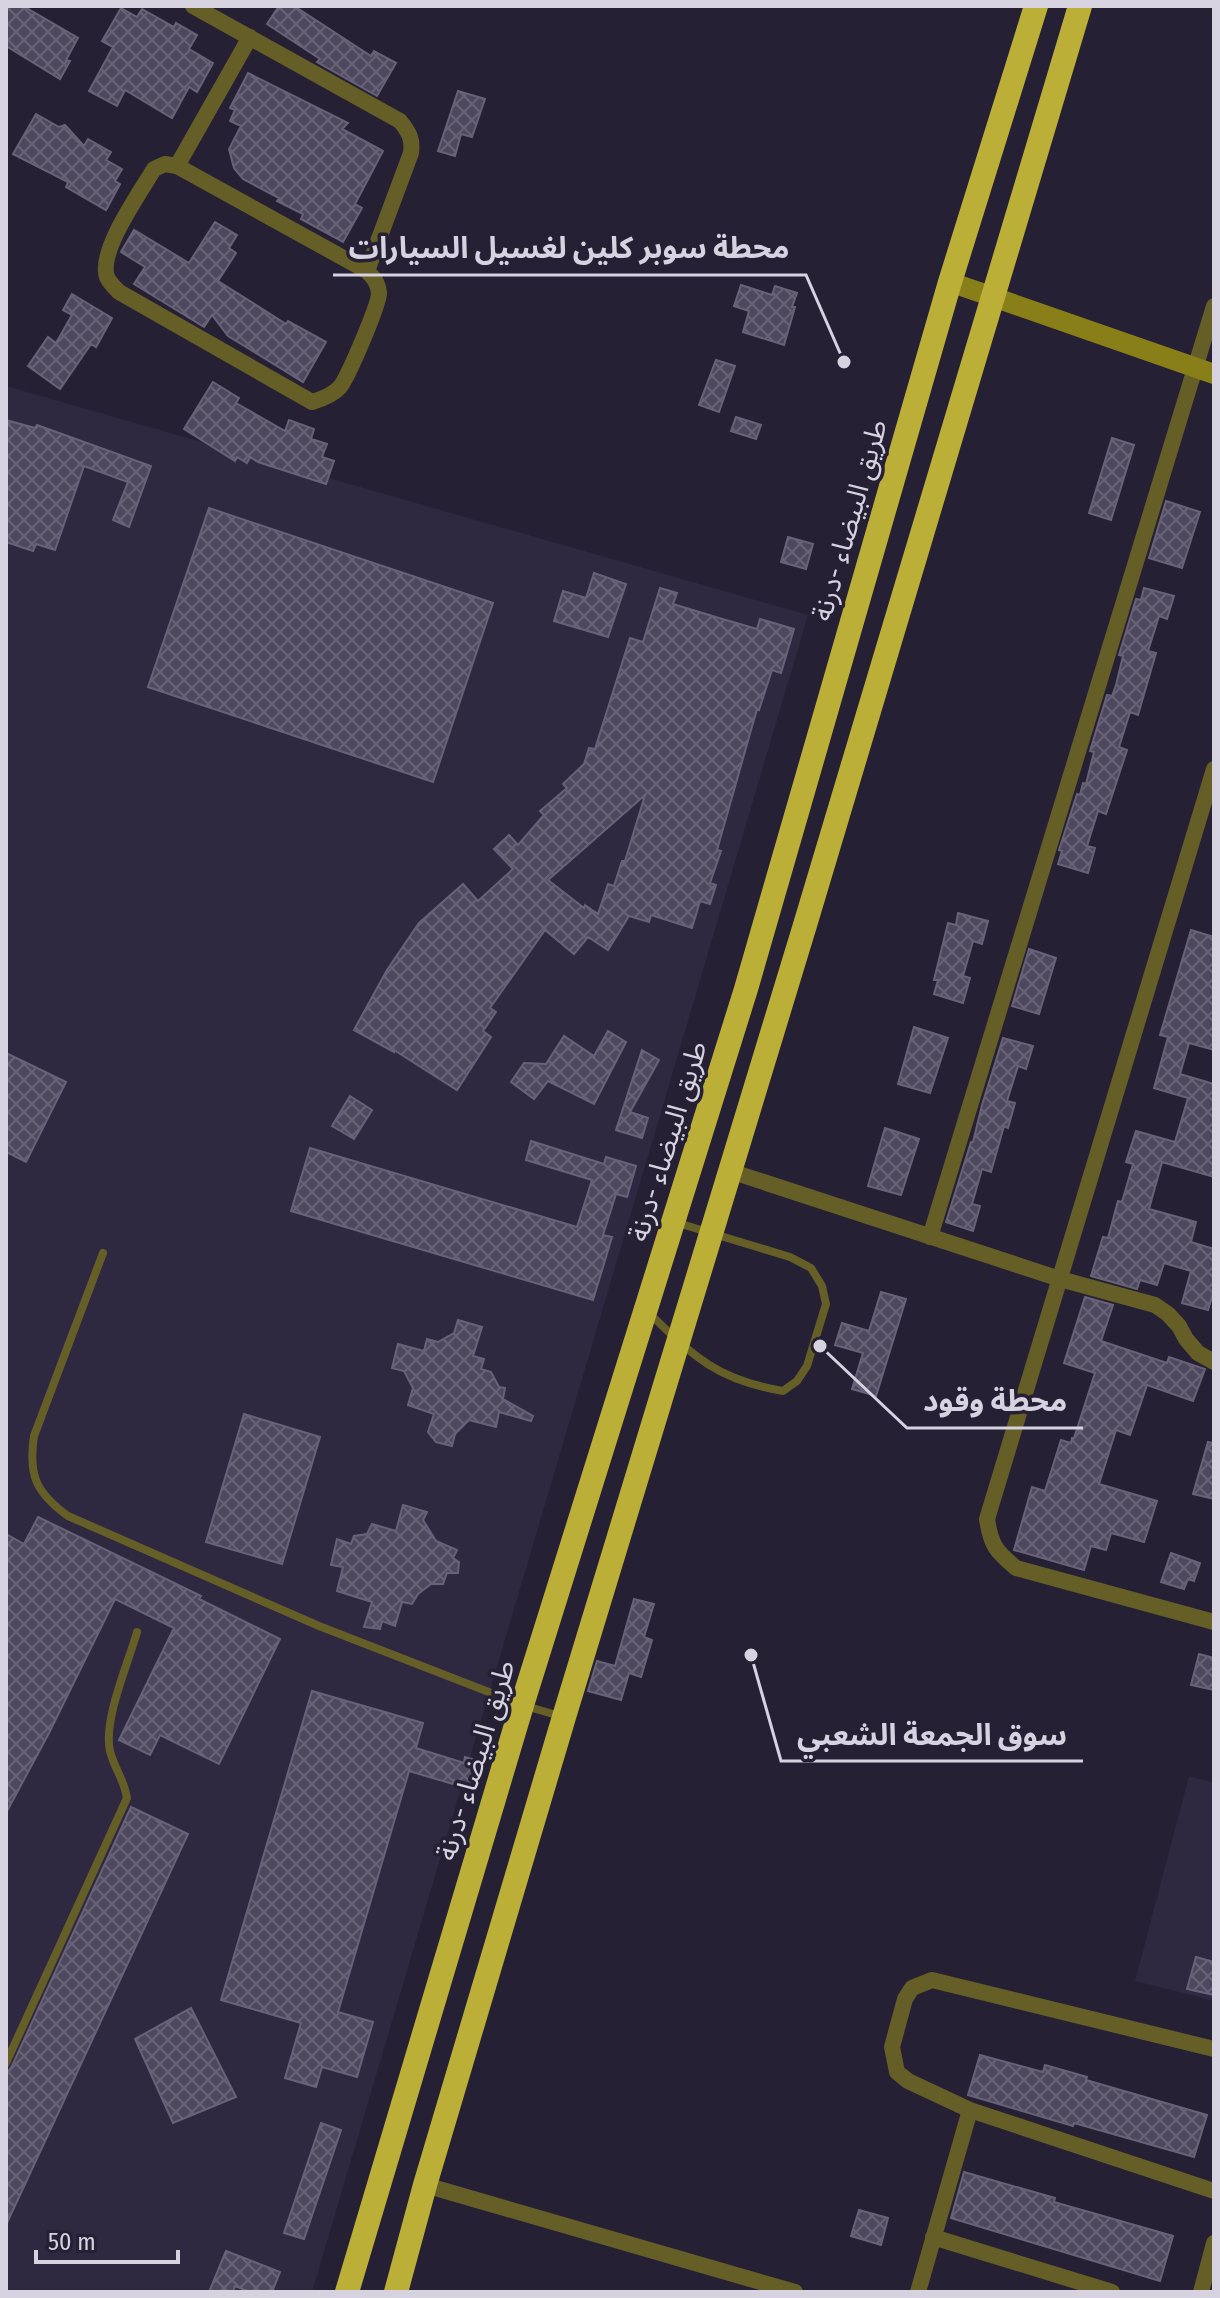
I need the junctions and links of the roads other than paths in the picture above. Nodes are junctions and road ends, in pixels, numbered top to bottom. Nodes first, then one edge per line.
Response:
1 (193, 6) edge
2 (1036, 6) edge
3 (1080, 6) edge
4 (250, 37) junction
5 (177, 166) junction
6 (367, 271) junction
7 (950, 282) junction
8 (993, 298) junction
9 (1214, 306) edge
10 (1194, 367) junction
11 (1214, 374) edge
12 (1214, 769) edge
13 (730, 1171) junction
14 (673, 1222) junction
15 (711, 1232) junction
16 (930, 1237) junction
17 (103, 1253) dead end
18 (1060, 1279) junction
19 (647, 1311) junction
20 (677, 1341) junction
21 (1214, 1362) edge
22 (1214, 1622) edge
23 (137, 1632) dead end
24 (522, 1705) junction
25 (564, 1717) junction
26 (1214, 2049) edge
27 (6, 2063) edge
28 (970, 2110) junction
29 (425, 2185) junction
30 (1214, 2191) edge
31 (933, 2237) junction
32 (1214, 2243) edge
33 (347, 2292) edge
34 (396, 2292) edge
35 (795, 2292) edge
36 (918, 2292) edge
37 (1112, 2292) edge
38 (1201, 2292) edge

1 - 4 street
2 - 7 highway, طريق البيضاء -درنة
3 - 8 highway
4 - 5 street
4 - 6 street
5 - 6 street
5 - 6 street
7 - 8 street
7 - 14 highway, طريق البيضاء -درنة
8 - 10 street
8 - 13 highway
9 - 10 street
10 - 11 street
10 - 16 street
12 - 18 street
13 - 15 highway
13 - 16 street
14 - 15 lane
14 - 19 highway, طريق البيضاء -درنة
15 - 20 highway
15 - 20 lane
16 - 18 street
17 - 24 lane
18 - 21 street
18 - 22 street
19 - 20 lane
19 - 24 highway, طريق البيضاء -درنة
20 - 25 highway
23 - 27 lane
24 - 25 lane
24 - 33 highway, طريق البيضاء -درنة
25 - 29 highway
26 - 28 street
28 - 30 street
28 - 31 street
29 - 34 highway
29 - 35 street
31 - 36 street
31 - 37 street
32 - 38 street

